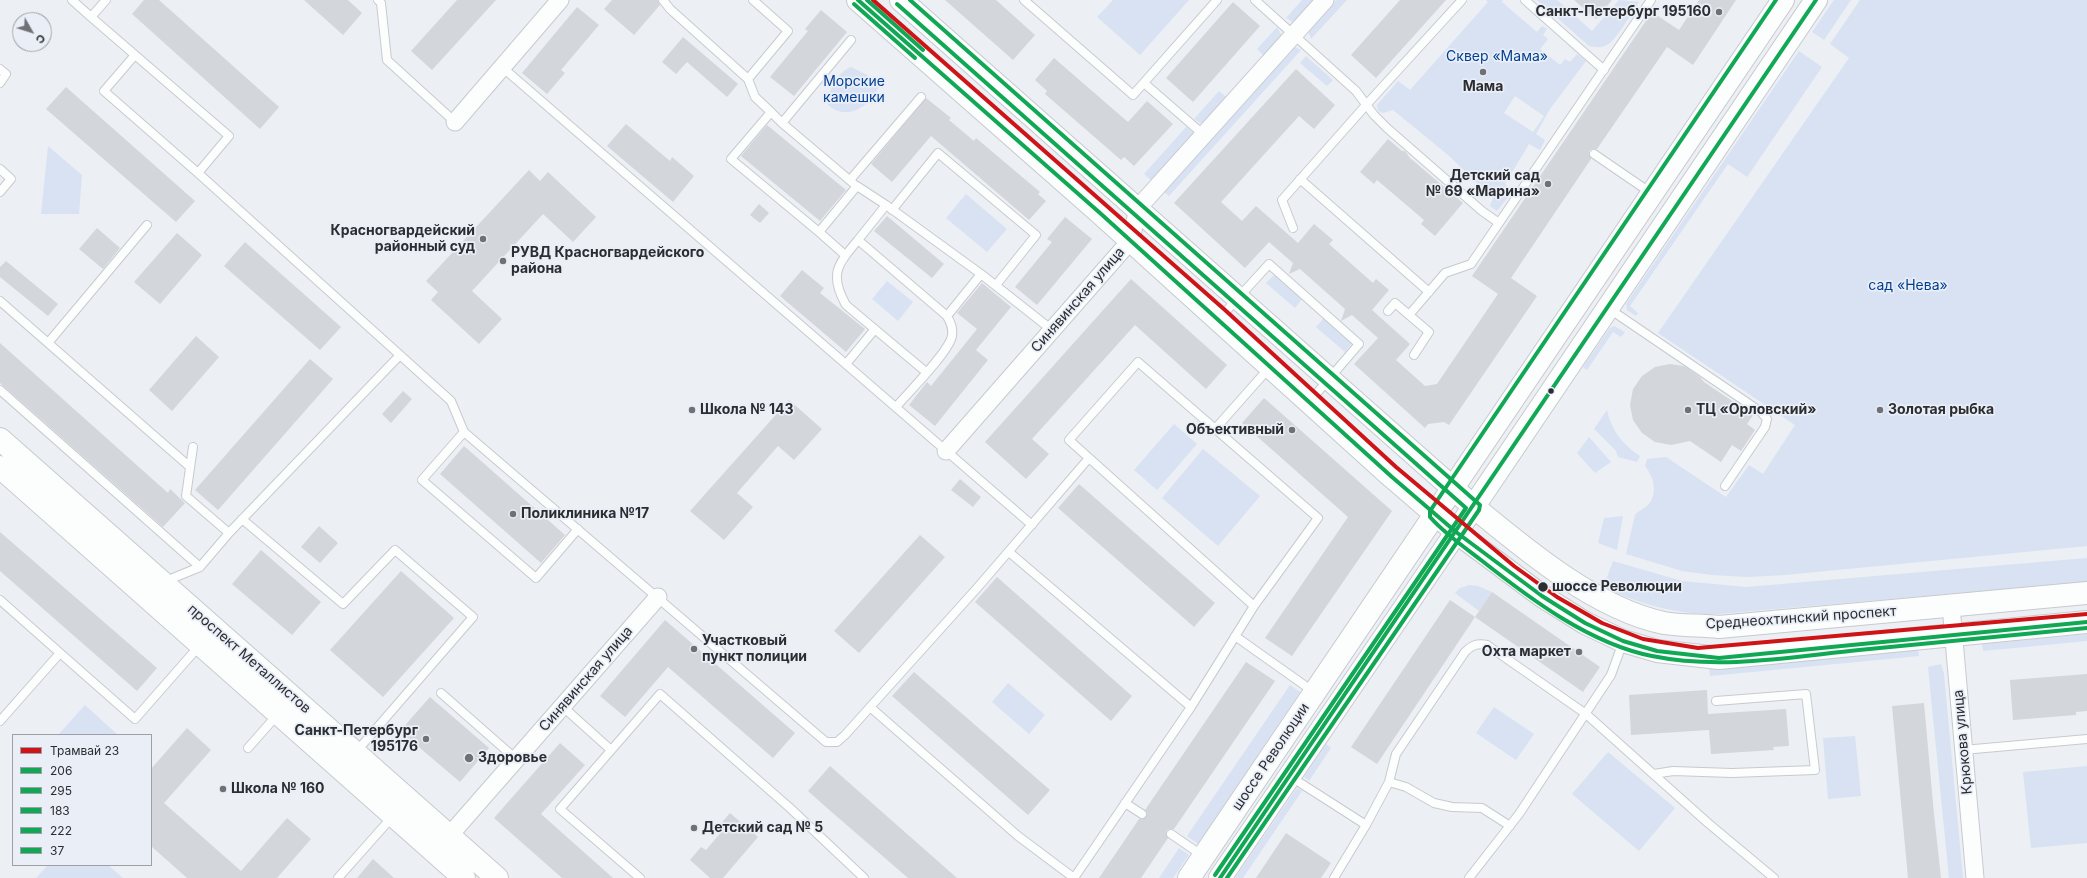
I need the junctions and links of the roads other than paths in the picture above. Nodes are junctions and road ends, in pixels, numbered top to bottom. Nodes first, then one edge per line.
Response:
1 (72, 0) edge
2 (106, 0) edge
3 (560, 0) edge
4 (663, 0) edge
5 (753, 0) edge
6 (858, 0) edge
7 (901, 0) edge
8 (1024, 0) edge
9 (1217, 0) edge
10 (1256, 0) edge
11 (1324, 0) edge
12 (1462, 0) edge
13 (1525, 0) edge
14 (1651, 0) edge
15 (1783, 0) edge
16 (1816, 0) edge
17 (381, 1) edge
18 (91, 17) junction
19 (1294, 34) junction
20 (851, 40) dead end
21 (135, 55) junction
22 (502, 67) junction
23 (0, 69) edge
24 (1604, 70) junction
25 (748, 79) junction
26 (0, 83) edge
27 (1144, 83) junction
28 (921, 97) dead end
29 (1367, 104) junction
30 (771, 112) junction
31 (455, 122) joint
32 (782, 123) junction
33 (1204, 135) junction
34 (1594, 154) dead end
35 (0, 169) edge
36 (198, 173) junction
37 (1300, 179) junction
38 (850, 180) junction
39 (857, 186) junction
40 (0, 192) edge
41 (1652, 193) junction
42 (889, 208) junction
43 (1138, 208) junction
44 (1499, 223) junction
45 (147, 225) dead end
46 (1293, 228) dead end
47 (819, 232) junction
48 (858, 240) junction
49 (1131, 240) junction
50 (845, 255) junction
51 (981, 274) junction
52 (996, 285) junction
53 (1429, 292) junction
54 (1239, 298) junction
55 (0, 301) edge
56 (1608, 308) junction
57 (1388, 311) dead end
58 (1409, 315) junction
59 (947, 316) junction
60 (1219, 319) junction
61 (875, 329) junction
62 (1052, 330) junction
63 (48, 343) junction
64 (400, 355) junction
65 (1414, 355) dead end
66 (846, 364) junction
67 (1271, 366) junction
68 (926, 372) junction
69 (1330, 378) junction
70 (0, 390) edge
71 (1310, 401) junction
72 (896, 407) junction
73 (1215, 429) junction
74 (464, 432) junction
75 (0, 439) edge
76 (193, 447) dead end
77 (946, 451) junction
78 (1090, 458) junction
79 (0, 467) edge
80 (190, 467) junction
81 (1725, 486) dead end
82 (1452, 489) junction
83 (1474, 507) junction
84 (1435, 514) junction
85 (242, 519) junction
86 (1032, 525) junction
87 (578, 529) junction
88 (1456, 532) junction
89 (229, 533) junction
90 (1009, 552) junction
91 (200, 567) junction
92 (166, 586) junction
93 (2087, 593) edge
94 (658, 597) junction
95 (0, 600) edge
96 (1254, 606) junction
97 (1951, 606) junction
98 (2087, 622) edge
99 (1954, 635) junction
100 (1234, 636) junction
101 (1623, 641) junction
102 (200, 644) junction
103 (60, 653) junction
104 (1315, 692) junction
105 (441, 693) dead end
106 (1716, 702) dead end
107 (562, 706) junction
108 (870, 707) junction
109 (1191, 707) junction
110 (278, 713) junction
111 (1586, 714) junction
112 (0, 720) edge
113 (2087, 739) edge
114 (248, 748) dead end
115 (611, 750) junction
116 (1963, 750) junction
117 (356, 753) junction
118 (516, 759) junction
119 (1654, 774) junction
120 (1290, 776) junction
121 (1389, 782) junction
122 (1126, 803) junction
123 (400, 807) junction
124 (1142, 814) dead end
125 (1366, 825) junction
126 (1510, 826) junction
127 (1171, 834) dead end
128 (449, 835) junction
129 (434, 852) junction
130 (1204, 856) junction
131 (338, 878) edge
132 (464, 878) edge
133 (497, 878) edge
134 (640, 878) edge
135 (864, 878) edge
136 (1074, 878) edge
137 (1189, 878) edge
138 (1220, 878) edge
139 (1334, 878) edge
140 (1470, 878) edge
141 (1774, 878) edge
142 (1975, 878) edge

1 - 18 lane
2 - 18 lane
3 - 22 street
4 - 25 lane
5 - 25 lane
6 - 49 main road, Среднеохтинский проспект
7 - 43 main road, Среднеохтинский проспект
8 - 27 lane
9 - 27 lane
10 - 19 lane
11 - 19 street, Синявинская улица
12 - 29 lane
13 - 24 lane
14 - 24 lane
15 - 41 main road, шоссе Революции
16 - 56 main road, шоссе Революции
17 - 31 lane
18 - 21 lane
19 - 29 lane
19 - 33 street, Синявинская улица
20 - 32 lane
21 - 36 lane
21 - 36 lane
22 - 31 street
22 - 66 lane
23 - 26 lane
24 - 44 lane
25 - 30 lane
27 - 33 lane
28 - 38 lane
29 - 37 lane
29 - 44 lane
30 - 32 lane
30 - 47 lane
32 - 38 lane
33 - 43 street, Синявинская улица
34 - 41 lane
35 - 40 lane
36 - 64 lane
37 - 46 lane
37 - 53 lane
38 - 39 lane
39 - 42 lane
39 - 47 lane
41 - 82 main road, шоссе Революции
42 - 48 lane
42 - 51 lane
42 - 52 lane
43 - 49 street, Синявинская улица
43 - 54 main road, Среднеохтинский проспект
44 - 53 lane
45 - 63 lane
47 - 50 lane
48 - 50 lane
48 - 59 lane
49 - 60 main road, Среднеохтинский проспект
49 - 62 street, Синявинская улица
50 - 61 lane
51 - 52 lane
51 - 59 lane
52 - 62 lane
53 - 58 lane
54 - 60 lane
54 - 69 main road, Среднеохтинский проспект
54 - 69 lane
55 - 63 lane
56 - 81 lane
56 - 83 main road, шоссе Революции
57 - 58 lane
58 - 65 lane
59 - 68 lane
60 - 67 main road, Среднеохтинский проспект
61 - 66 lane
61 - 68 lane
62 - 77 street, Синявинская улица
63 - 80 lane
64 - 74 lane
64 - 85 lane
66 - 72 lane
67 - 71 main road, Среднеохтинский проспект
67 - 73 lane
68 - 72 lane
69 - 71 lane
69 - 82 main road, Среднеохтинский проспект
70 - 91 lane
71 - 84 main road, Среднеохтинский проспект
72 - 77 lane
73 - 78 lane
73 - 96 lane
74 - 87 lane
74 - 87 lane
75 - 92 main road, проспект Металлистов
76 - 80 lane
77 - 86 lane
78 - 86 lane
78 - 96 lane
79 - 102 main road, проспект Металлистов
80 - 89 lane
82 - 83 main road, Среднеохтинский проспект
82 - 84 main road, шоссе Революции
83 - 88 main road, шоссе Революции
83 - 97 main road, Среднеохтинский проспект
84 - 88 main road, Среднеохтинский проспект
84 - 104 main road, шоссе Революции
85 - 89 lane
85 - 117 lane
86 - 90 lane
87 - 94 lane
88 - 101 main road, Среднеохтинский проспект
88 - 120 main road, шоссе Революции
89 - 91 lane
90 - 108 lane
90 - 109 lane
91 - 92 lane
92 - 117 main road, проспект Металлистов
93 - 97 main road, Среднеохтинский проспект
94 - 107 street, Синявинская улица
94 - 108 lane
95 - 103 lane
96 - 100 lane
97 - 99 street, Крюкова улица
98 - 99 main road, Среднеохтинский проспект
99 - 101 main road, Среднеохтинский проспект
99 - 116 street, Крюкова улица
100 - 104 lane
100 - 109 lane
101 - 111 lane
102 - 103 lane
102 - 110 main road, проспект Металлистов
103 - 112 lane
104 - 130 main road, шоссе Революции
105 - 118 lane
106 - 119 lane
107 - 115 lane
107 - 118 street, Синявинская улица
108 - 136 lane
109 - 122 lane
110 - 114 lane
110 - 123 main road, проспект Металлистов
111 - 119 lane
111 - 121 lane
111 - 126 lane
113 - 116 lane
115 - 134 lane
115 - 135 lane
116 - 142 street, Крюкова улица
117 - 123 main road, проспект Металлистов
118 - 128 street, Синявинская улица
119 - 141 lane
120 - 125 lane
120 - 138 main road, шоссе Революции
121 - 125 lane
121 - 126 lane
122 - 124 lane
122 - 136 lane
123 - 128 main road, проспект Металлистов
123 - 129 main road, проспект Металлистов
123 - 131 lane
125 - 139 lane
126 - 140 lane
127 - 130 lane
128 - 129 street, Синявинская улица
128 - 133 main road, проспект Металлистов
129 - 132 main road, проспект Металлистов
130 - 137 main road, шоссе Революции

